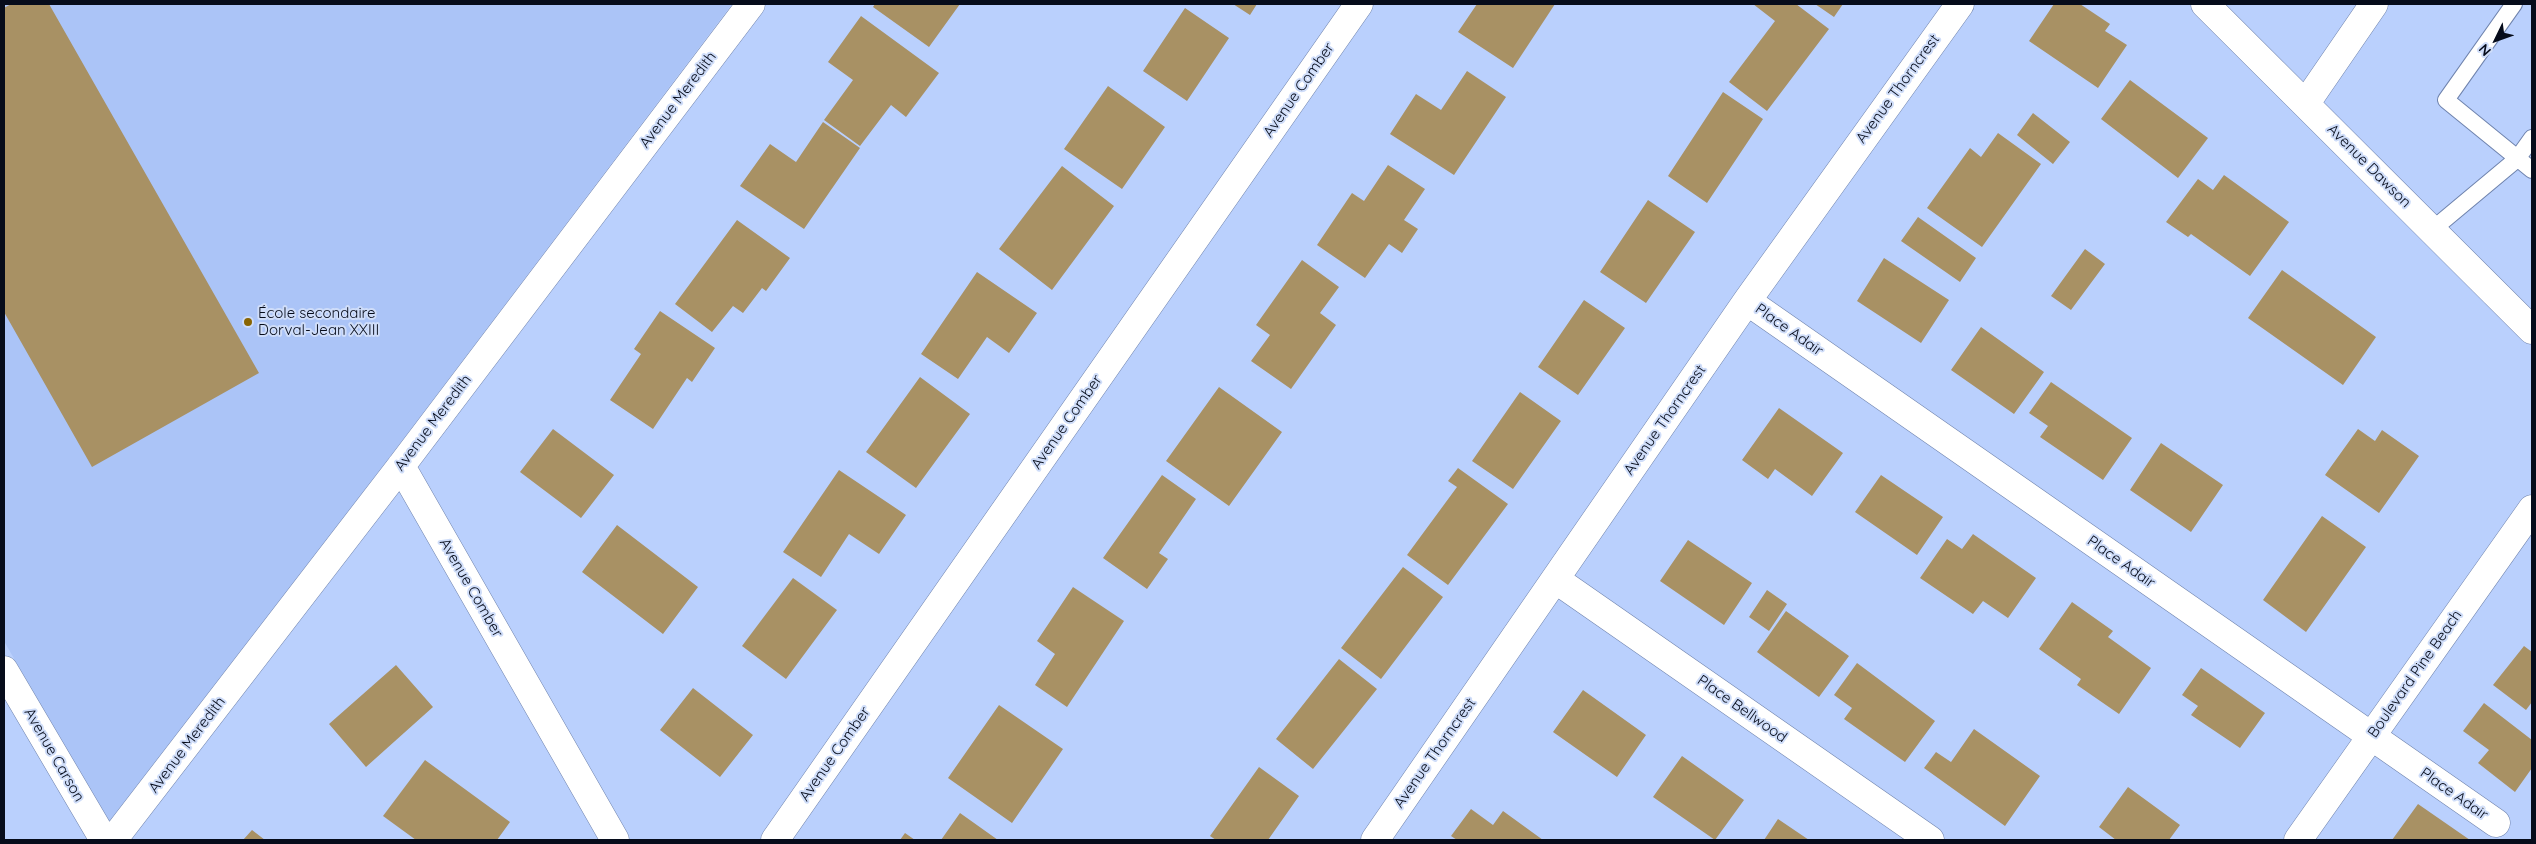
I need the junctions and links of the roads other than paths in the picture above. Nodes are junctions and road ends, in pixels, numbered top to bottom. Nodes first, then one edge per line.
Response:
1 (751, 4) edge
2 (1359, 4) edge
3 (1960, 4) edge
4 (2205, 4) edge
5 (2374, 4) edge
6 (2514, 4) edge
7 (2306, 103) junction
8 (2532, 138) edge
9 (2517, 159) junction
10 (2532, 170) edge
11 (2432, 230) junction
12 (1747, 301) junction
13 (2532, 330) edge
14 (401, 466) junction
15 (2532, 508) edge
16 (1555, 579) junction
17 (4, 670) edge
18 (2372, 736) junction
19 (2496, 823) dead end
20 (104, 840) edge
21 (113, 840) edge
22 (615, 840) edge
23 (775, 840) edge
24 (1375, 840) edge
25 (1930, 840) edge
26 (2298, 840) edge

1 - 14 street, Avenue Meredith
2 - 23 street, Avenue Comber
3 - 12 street, Avenue Thorncrest
4 - 7 street, Avenue Dawson
5 - 7 street
6 - 9 lane
7 - 11 street, Avenue Dawson
8 - 9 lane
9 - 10 lane
9 - 11 lane
11 - 13 street, Avenue Dawson
12 - 16 street, Avenue Thorncrest
12 - 18 street, Place Adair
14 - 21 street, Avenue Meredith
14 - 22 street, Avenue Comber
15 - 18 street, Boulevard Pine Beach
16 - 24 street, Avenue Thorncrest
16 - 25 street, Place Bellwood
17 - 20 street, Avenue Carson
18 - 19 street, Place Adair
18 - 26 street, Boulevard Pine Beach

